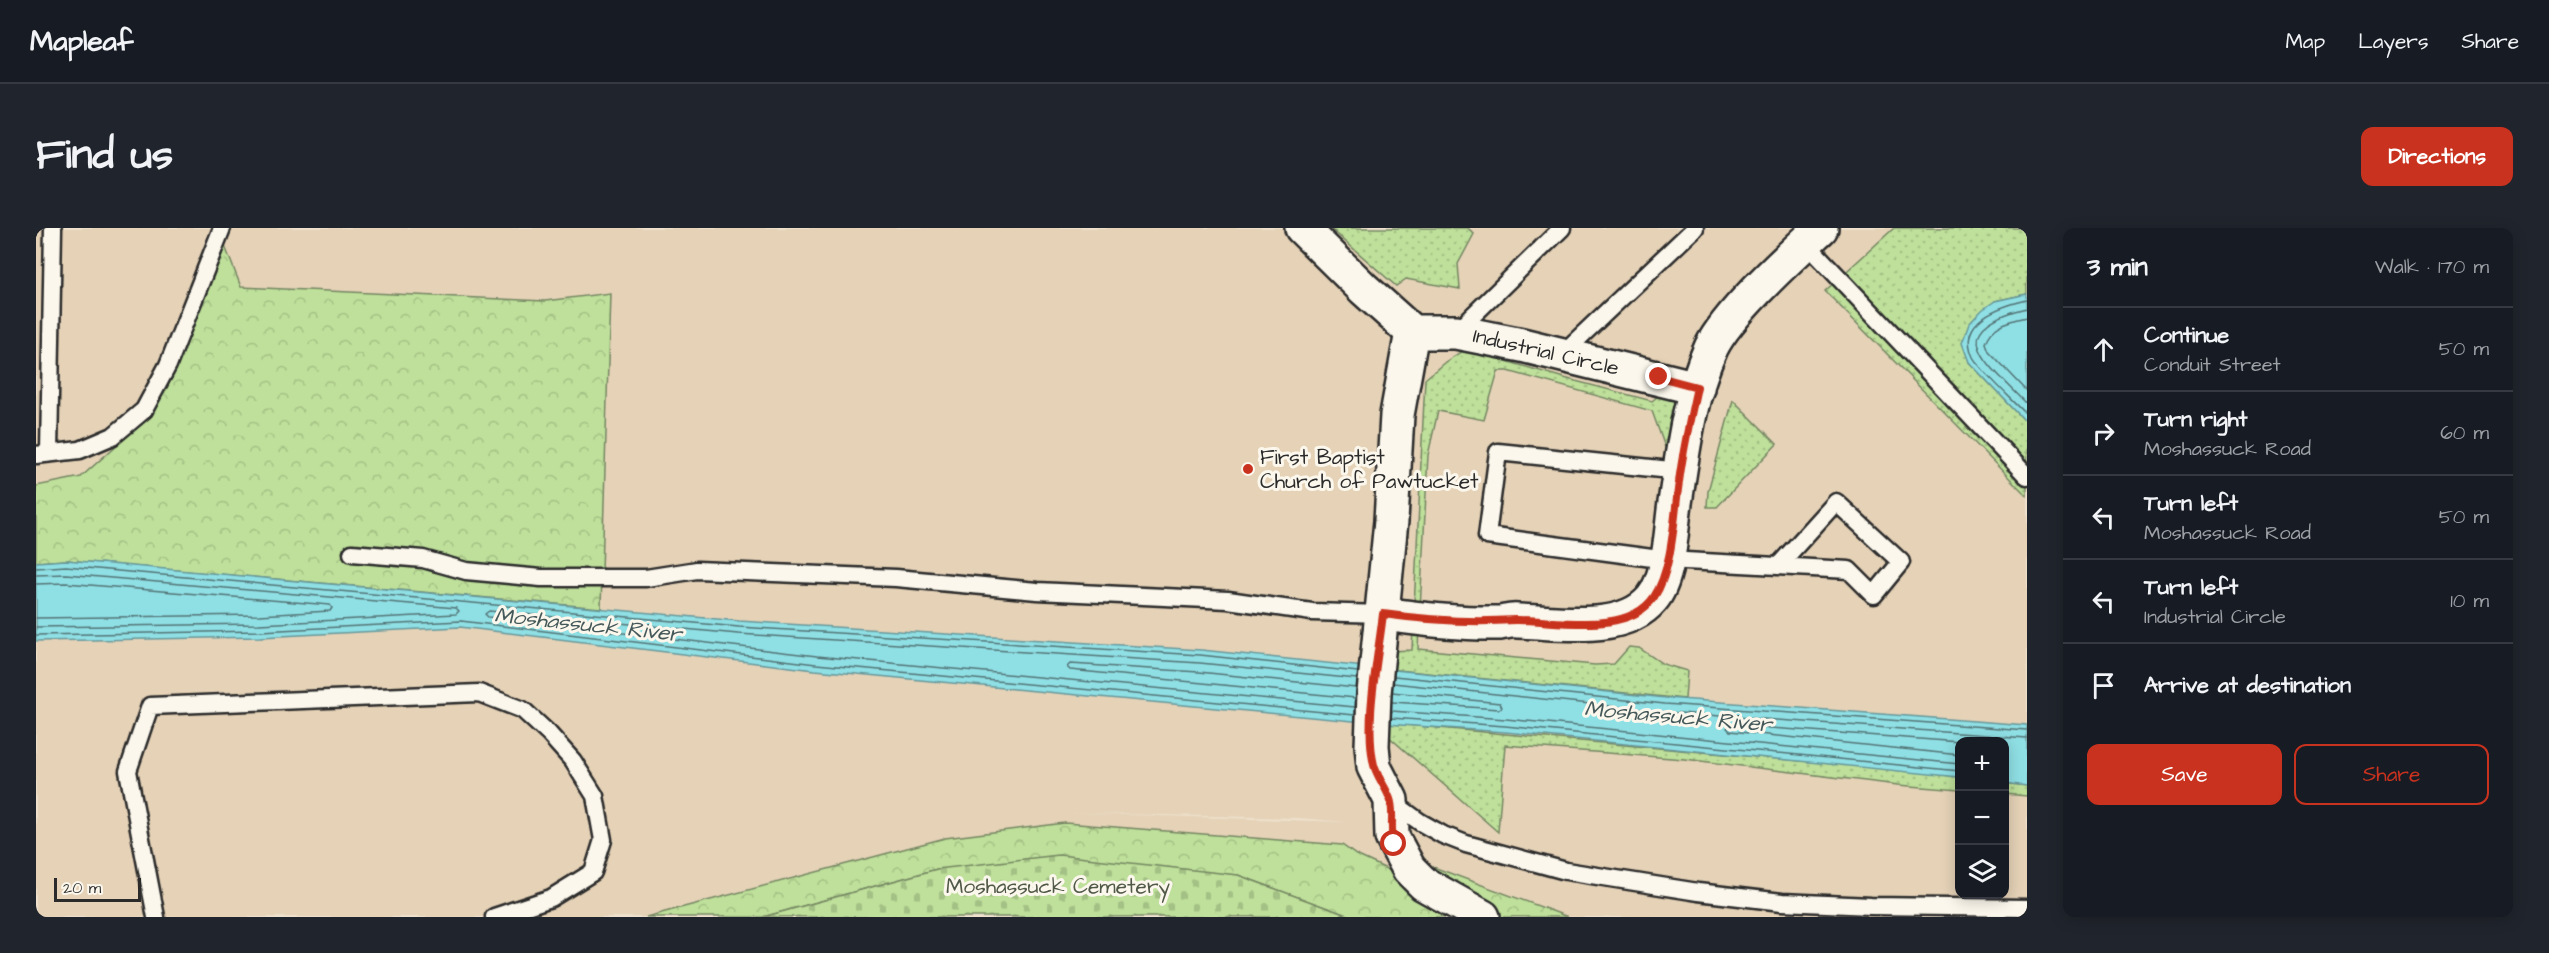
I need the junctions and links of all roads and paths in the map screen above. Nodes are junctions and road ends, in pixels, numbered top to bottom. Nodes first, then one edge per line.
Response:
1 (53, 228) edge
2 (222, 228) edge
3 (1302, 228) edge
4 (1562, 228) edge
5 (1695, 228) edge
6 (1813, 235) edge
7 (1412, 332) junction
8 (1456, 332) junction
9 (1561, 355) junction
10 (1697, 387) junction
11 (42, 454) edge
12 (1680, 471) junction
13 (2027, 476) edge
14 (352, 553) dead end
15 (1667, 560) junction
16 (1778, 566) junction
17 (1383, 614) junction
18 (1391, 800) junction
19 (2027, 908) edge
20 (156, 917) edge
21 (494, 917) edge
22 (1483, 917) edge

1 - 11 lane
2 - 11 lane
3 - 7 street
4 - 8 lane
5 - 9 lane
6 - 10 street
6 - 13 lane
7 - 8 street, Industrial Circle
7 - 17 street
8 - 9 street, Industrial Circle
9 - 10 street, Industrial Circle
10 - 12 street
12 - 15 street
12 - 15 lane
14 - 17 lane
15 - 16 lane
15 - 17 street
16 - 16 lane
17 - 18 street
18 - 19 lane
18 - 22 street
20 - 21 lane

